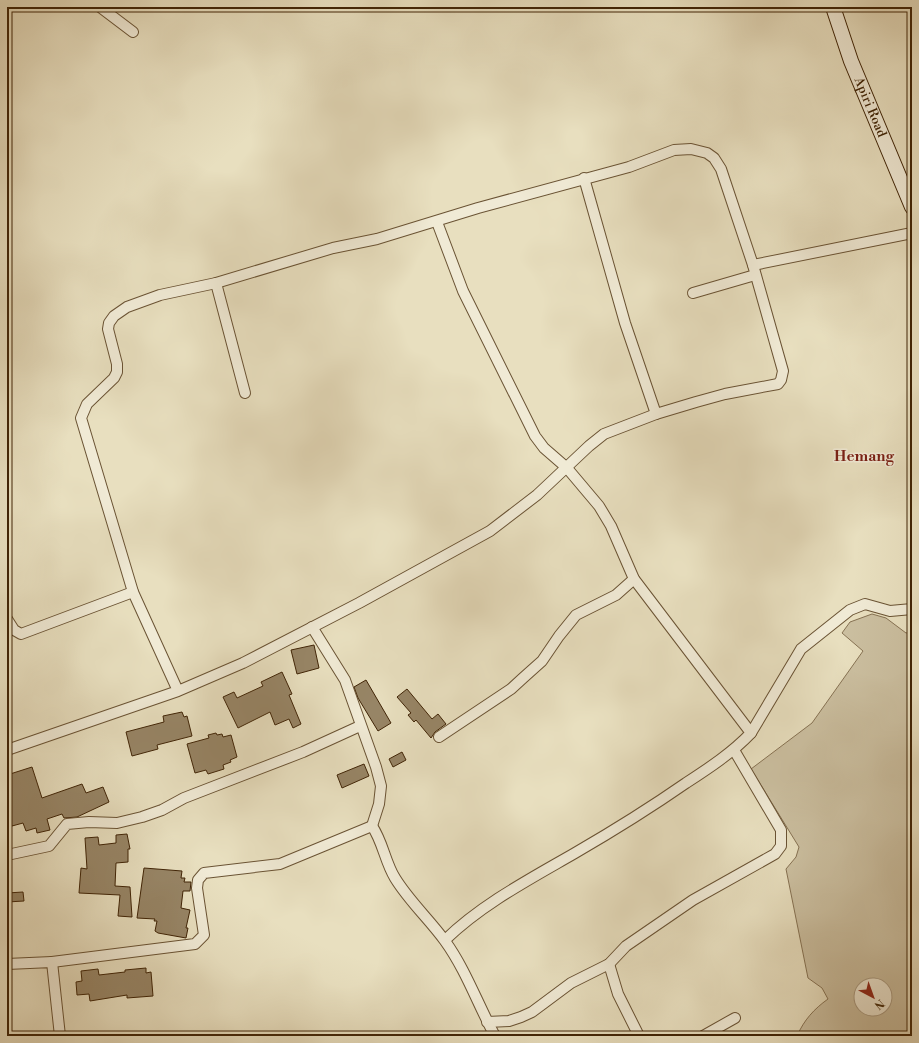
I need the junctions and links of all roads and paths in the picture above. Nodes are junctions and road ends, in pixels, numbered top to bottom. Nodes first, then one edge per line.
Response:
1 (100, 7) edge
2 (833, 7) edge
3 (133, 32) dead end
4 (584, 178) junction
5 (912, 207) edge
6 (437, 222) junction
7 (912, 233) edge
8 (754, 270) junction
9 (216, 284) junction
10 (693, 292) dead end
11 (245, 393) dead end
12 (656, 414) junction
13 (567, 468) junction
14 (634, 578) junction
15 (133, 592) junction
16 (912, 609) edge
17 (7, 619) edge
18 (312, 627) junction
19 (178, 691) junction
20 (360, 726) junction
21 (751, 733) junction
22 (438, 737) dead end
23 (7, 750) edge
24 (734, 750) junction
25 (372, 826) junction
26 (7, 855) edge
27 (444, 940) junction
28 (52, 962) junction
29 (7, 964) edge
30 (609, 964) junction
31 (735, 1018) dead end
32 (488, 1022) junction
33 (60, 1036) edge
34 (495, 1036) edge
35 (639, 1036) edge
36 (703, 1036) edge

1 - 3 street
2 - 5 street, Apiri Road
4 - 6 street
4 - 8 street
4 - 12 street
6 - 9 street
6 - 13 street
7 - 8 street
8 - 10 street
8 - 12 street
9 - 11 street
9 - 15 street
12 - 13 street
13 - 14 street
13 - 18 street
14 - 21 street
14 - 22 street
15 - 17 street
15 - 19 street
16 - 21 street
18 - 19 street
18 - 20 street
19 - 23 street
20 - 25 street
20 - 26 street
21 - 24 street
24 - 27 street
24 - 30 street
25 - 27 street
25 - 28 street
27 - 32 street
28 - 29 street
28 - 33 street
30 - 32 street
30 - 35 street
31 - 36 street
32 - 34 street

